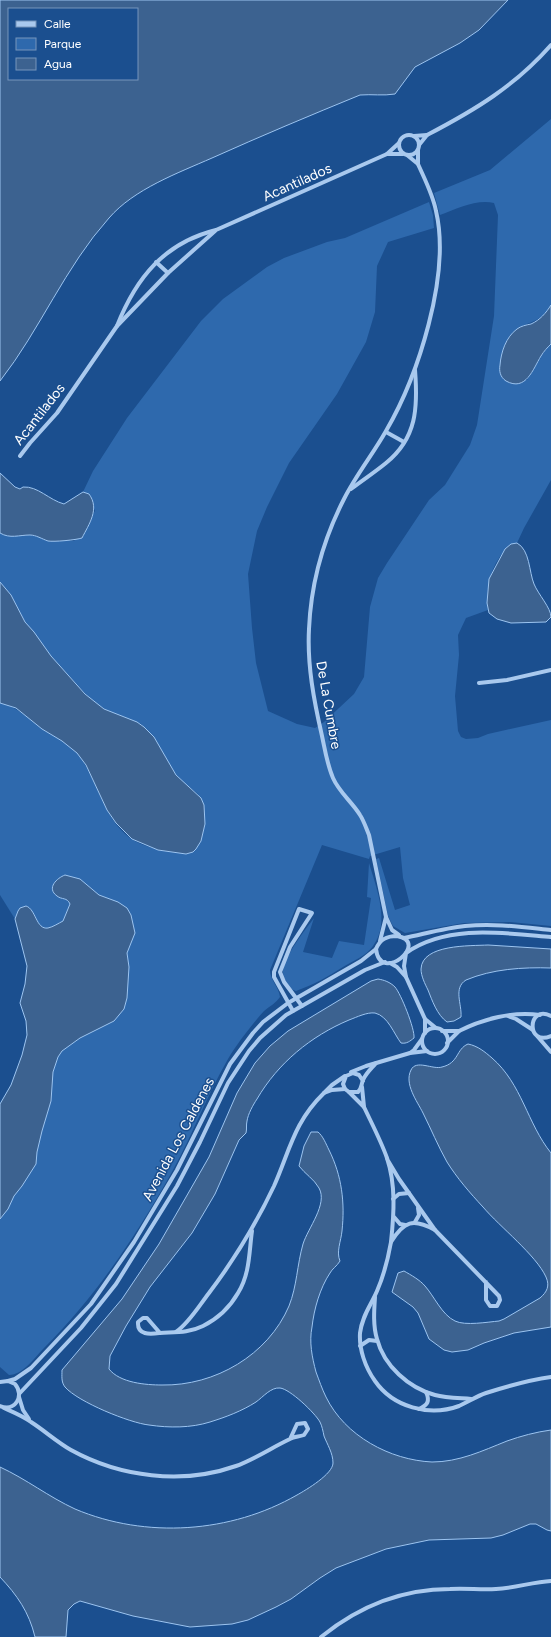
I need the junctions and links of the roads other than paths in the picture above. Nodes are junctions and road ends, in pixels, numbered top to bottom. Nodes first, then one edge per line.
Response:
1 (551, 45) edge
2 (427, 135) junction
3 (414, 136) junction
4 (400, 142) junction
5 (419, 147) junction
6 (387, 154) junction
7 (405, 154) junction
8 (418, 164) junction
9 (216, 230) junction
10 (156, 262) junction
11 (168, 273) junction
12 (117, 326) junction
13 (414, 369) junction
14 (386, 432) junction
15 (404, 442) junction
16 (20, 456) dead end
17 (349, 490) junction
18 (551, 670) edge
19 (479, 683) dead end
20 (386, 917) junction
21 (290, 929) junction
22 (551, 930) edge
23 (299, 933) junction
24 (403, 937) junction
25 (551, 937) edge
26 (380, 941) junction
27 (376, 949) junction
28 (406, 953) junction
29 (387, 962) junction
30 (406, 977) junction
31 (296, 998) junction
32 (288, 1003) junction
33 (302, 1006) junction
34 (293, 1012) junction
35 (540, 1014) junction
36 (549, 1014) edge
37 (507, 1016) junction
38 (425, 1019) junction
39 (437, 1028) junction
40 (533, 1030) junction
41 (442, 1031) junction
42 (459, 1031) junction
43 (425, 1033) junction
44 (537, 1035) junction
45 (551, 1036) edge
46 (422, 1039) junction
47 (447, 1043) junction
48 (427, 1051) junction
49 (551, 1052) edge
50 (410, 1053) junction
51 (376, 1063) junction
52 (347, 1075) junction
53 (363, 1081) junction
54 (362, 1087) junction
55 (347, 1091) junction
56 (324, 1093) junction
57 (364, 1107) junction
58 (387, 1159) junction
59 (409, 1193) junction
60 (393, 1199) junction
61 (418, 1207) junction
62 (394, 1216) junction
63 (415, 1222) junction
64 (405, 1224) junction
65 (253, 1228) junction
66 (435, 1230) junction
67 (391, 1242) junction
68 (486, 1282) junction
69 (375, 1296) junction
70 (176, 1332) junction
71 (160, 1333) junction
72 (377, 1341) junction
73 (360, 1346) junction
74 (551, 1377) edge
75 (8, 1381) junction
76 (0, 1382) edge
77 (426, 1392) junction
78 (19, 1395) junction
79 (472, 1399) junction
80 (1, 1407) edge
81 (418, 1409) junction
82 (30, 1421) junction
83 (291, 1438) junction
84 (551, 1581) edge
85 (321, 1637) edge

1 - 2 street
2 - 3 street
2 - 5 street
3 - 4 street
3 - 5 street
4 - 6 street
4 - 7 street
5 - 7 street
5 - 8 street
6 - 7 street
6 - 9 street, Acantilados
7 - 8 street
8 - 13 street, De La Cumbre
9 - 10 street, Acantilados
9 - 11 street, Acantilados
10 - 11 street
10 - 12 street, Acantilados
11 - 12 street, Acantilados
12 - 16 street, Acantilados
13 - 14 street, De La Cumbre
13 - 15 street, De La Cumbre
14 - 15 street
14 - 17 street, De La Cumbre
15 - 17 street, De La Cumbre
17 - 20 street, De La Cumbre
18 - 19 street
20 - 24 street
20 - 26 street
21 - 23 street
21 - 23 street
21 - 32 street
22 - 24 street
23 - 31 street
24 - 26 street
24 - 28 street
25 - 28 street
26 - 27 street
27 - 29 street
27 - 31 street, Avenida Los Caldenes
28 - 29 street
28 - 30 street
29 - 30 street
29 - 33 street, Avenida Los Caldenes
30 - 38 street
31 - 32 street, Avenida Los Caldenes
31 - 33 street
32 - 34 street
32 - 75 street, Avenida Los Caldenes
33 - 34 street, Avenida Los Caldenes
34 - 78 street, Avenida Los Caldenes
35 - 36 street
35 - 37 street
35 - 40 street
37 - 40 street
37 - 42 street
38 - 39 street
38 - 43 street
39 - 41 street
39 - 43 street
40 - 44 street
41 - 42 street
41 - 47 street
42 - 47 street
43 - 46 street
44 - 45 street
44 - 49 street
46 - 48 street
46 - 50 street
47 - 48 street
48 - 50 street
50 - 51 street
51 - 52 street
51 - 53 street
52 - 53 street
52 - 55 street
52 - 56 street
53 - 54 street
54 - 55 street
54 - 57 street
55 - 56 street
55 - 57 street
56 - 65 street
57 - 58 street
58 - 59 street
58 - 60 street
59 - 60 street
59 - 61 street
60 - 62 street
61 - 63 street
61 - 66 street
62 - 64 street
62 - 67 street
63 - 64 street
63 - 66 street
64 - 67 street
65 - 70 street
65 - 70 street
66 - 68 street
67 - 69 street
68 - 68 street
69 - 72 street
69 - 73 street
70 - 71 street
71 - 71 street
72 - 73 street
72 - 77 street
73 - 81 street
74 - 79 street
75 - 76 street
75 - 78 street
77 - 79 street
77 - 81 street
78 - 80 street, Avenida Los Caldenes
78 - 82 street
79 - 81 street
80 - 82 street
82 - 83 street
83 - 83 street
84 - 85 street

